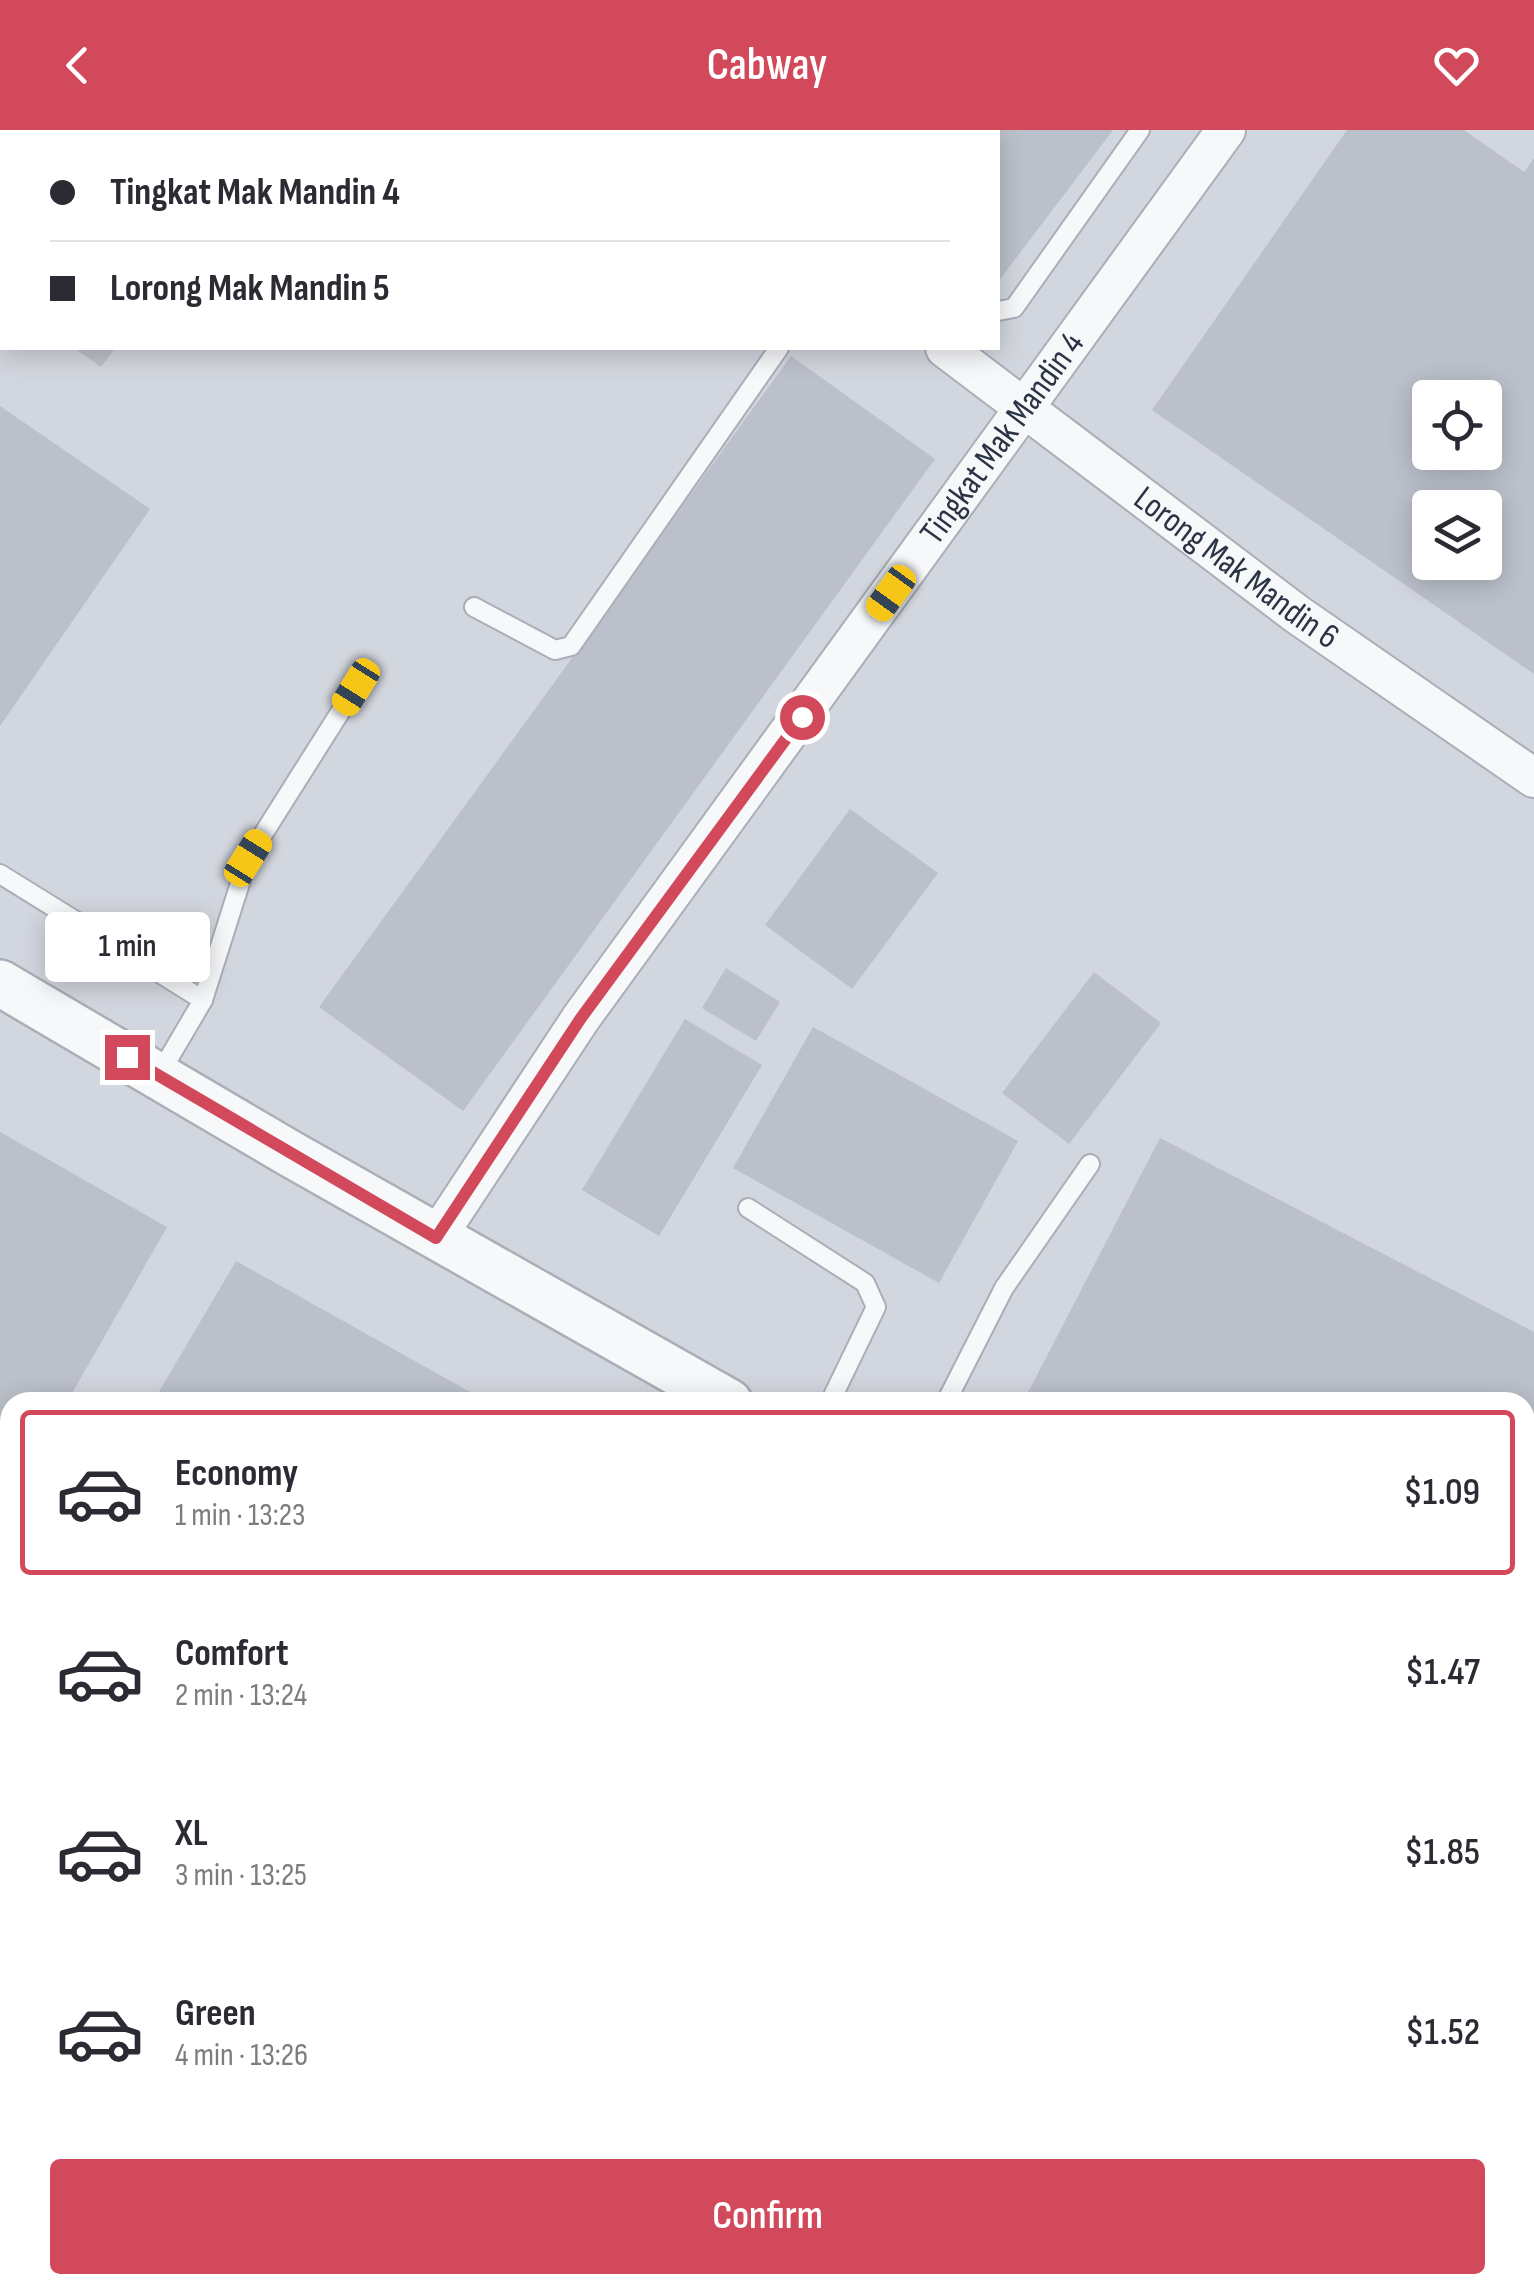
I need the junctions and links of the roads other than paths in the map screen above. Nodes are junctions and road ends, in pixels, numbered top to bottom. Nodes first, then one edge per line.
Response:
1 (1140, 130) edge
2 (1226, 130) edge
3 (1000, 311) edge
4 (778, 350) edge
5 (949, 350) edge
6 (1025, 407) junction
7 (474, 607) dead end
8 (356, 687) dead end
9 (1534, 778) edge
10 (0, 874) edge
11 (0, 983) edge
12 (202, 1000) junction
13 (158, 1076) junction
14 (1090, 1164) dead end
15 (748, 1208) dead end
16 (436, 1238) junction
17 (710, 1392) edge
18 (835, 1392) edge
19 (951, 1392) edge

1 - 3 lane
2 - 6 street, Tingkat Mak Mandin 4
4 - 7 lane
5 - 6 street, Lorong Mak Mandin 6
6 - 9 street, Lorong Mak Mandin 6
6 - 16 street, Tingkat Mak Mandin 4
8 - 12 lane
10 - 12 lane
11 - 13 street
12 - 13 lane
13 - 16 street
14 - 19 lane
15 - 18 lane
16 - 17 street

